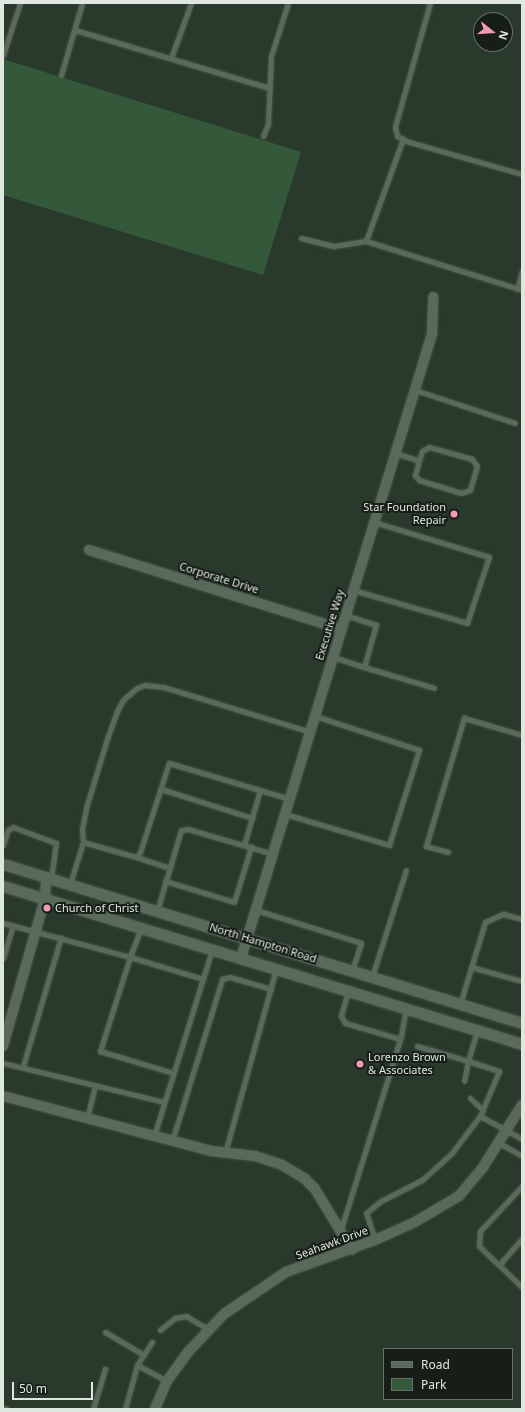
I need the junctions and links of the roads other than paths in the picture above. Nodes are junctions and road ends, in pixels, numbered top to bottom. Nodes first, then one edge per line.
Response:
1 (20, 3) edge
2 (82, 3) edge
3 (191, 3) edge
4 (288, 3) edge
5 (430, 3) edge
6 (76, 30) junction
7 (3, 55) edge
8 (172, 58) junction
9 (61, 75) dead end
10 (270, 88) junction
11 (263, 136) dead end
12 (403, 139) junction
13 (522, 174) edge
14 (301, 238) dead end
15 (366, 241) junction
16 (522, 271) edge
17 (519, 289) edge
18 (433, 298) dead end
19 (415, 390) junction
20 (515, 422) dead end
21 (395, 454) junction
22 (419, 461) junction
23 (374, 522) junction
24 (89, 550) dead end
25 (353, 590) junction
26 (346, 615) junction
27 (342, 628) junction
28 (333, 657) junction
29 (364, 667) junction
30 (434, 688) dead end
31 (315, 716) junction
32 (310, 732) junction
33 (522, 735) edge
34 (161, 789) junction
35 (260, 790) junction
36 (290, 798) junction
37 (285, 814) junction
38 (252, 818) junction
39 (83, 842) junction
40 (3, 845) edge
41 (244, 845) junction
42 (250, 847) junction
43 (448, 852) dead end
44 (273, 854) junction
45 (136, 857) junction
46 (3, 864) edge
47 (170, 868) junction
48 (406, 870) dead end
49 (48, 878) junction
50 (165, 881) junction
51 (70, 884) junction
52 (3, 886) edge
53 (45, 899) junction
54 (256, 910) junction
55 (157, 911) junction
56 (522, 920) edge
57 (3, 923) edge
58 (13, 926) junction
59 (141, 928) junction
60 (36, 932) junction
61 (61, 937) junction
62 (248, 939) junction
63 (212, 950) junction
64 (130, 957) junction
65 (3, 958) edge
66 (241, 958) junction
67 (471, 967) junction
68 (276, 969) junction
69 (352, 971) junction
70 (372, 977) junction
71 (203, 979) junction
72 (522, 981) edge
73 (271, 989) junction
74 (348, 991) junction
75 (460, 1004) junction
76 (406, 1009) junction
77 (522, 1023) edge
78 (477, 1030) junction
79 (400, 1039) junction
80 (522, 1044) edge
81 (3, 1046) edge
82 (417, 1046) dead end
83 (468, 1061) junction
84 (3, 1063) edge
85 (23, 1066) junction
86 (174, 1073) junction
87 (464, 1081) dead end
88 (95, 1085) junction
89 (3, 1096) edge
90 (470, 1098) dead end
91 (164, 1102) junction
92 (522, 1105) edge
93 (483, 1110) junction
94 (480, 1116) junction
95 (86, 1118) junction
96 (507, 1131) junction
97 (154, 1136) junction
98 (522, 1139) edge
99 (172, 1141) junction
100 (499, 1143) junction
101 (225, 1153) junction
102 (522, 1156) edge
103 (522, 1186) edge
104 (341, 1229) junction
105 (522, 1239) edge
106 (375, 1240) junction
107 (352, 1250) junction
108 (499, 1265) junction
109 (522, 1287) edge
110 (160, 1330) dead end
111 (209, 1330) junction
112 (104, 1332) dead end
113 (152, 1342) dead end
114 (144, 1355) junction
115 (137, 1365) junction
116 (105, 1368) dead end
117 (167, 1381) junction
118 (93, 1409) edge
119 (125, 1409) edge
120 (155, 1409) edge

1 - 7 lane
2 - 6 lane
3 - 8 lane
4 - 10 lane
5 - 12 lane
6 - 8 lane
6 - 9 lane
8 - 10 lane
10 - 11 lane
12 - 13 lane
12 - 15 lane
14 - 15 lane
15 - 17 lane
16 - 17 lane
18 - 19 street, Executive Way
19 - 20 lane
19 - 21 street, Executive Way
21 - 22 lane
21 - 23 street, Executive Way
22 - 22 lane
23 - 25 street, Executive Way
23 - 25 lane
24 - 27 street, Corporate Drive
25 - 26 street, Executive Way
26 - 27 street, Executive Way
26 - 29 lane
27 - 28 street, Executive Way
28 - 29 lane
28 - 31 street, Executive Way
29 - 30 lane
31 - 32 street, Executive Way
31 - 37 lane
32 - 36 street, Executive Way
32 - 39 lane
33 - 43 lane
34 - 35 lane
34 - 38 lane
34 - 45 lane
35 - 36 lane
35 - 38 lane
36 - 37 street, Executive Way
37 - 44 street, Executive Way
38 - 41 lane
39 - 45 lane
39 - 51 lane
40 - 49 lane
41 - 42 lane
41 - 47 lane
42 - 44 lane
42 - 50 lane
44 - 54 street, Executive Way
45 - 47 lane
46 - 49 main road, North Hampton Road
47 - 50 lane
48 - 70 lane
49 - 51 main road, North Hampton Road
49 - 53 street
50 - 55 lane
51 - 55 main road, North Hampton Road
52 - 53 main road, North Hampton Road
53 - 59 main road, North Hampton Road
53 - 60 street
54 - 62 street, Executive Way
54 - 69 lane
55 - 62 main road, North Hampton Road
56 - 67 lane
57 - 58 lane
58 - 60 lane
58 - 65 lane
59 - 63 main road, North Hampton Road
59 - 64 lane
60 - 61 lane
60 - 81 street
61 - 64 lane
61 - 85 lane
62 - 66 street, Executive Way
62 - 69 main road, North Hampton Road
63 - 66 main road, North Hampton Road
63 - 71 lane
64 - 71 lane
64 - 86 lane
66 - 68 main road, North Hampton Road
67 - 72 lane
67 - 75 lane
68 - 73 lane
68 - 74 main road, North Hampton Road
69 - 70 main road, North Hampton Road
70 - 75 main road, North Hampton Road
71 - 86 lane
73 - 99 lane
73 - 101 lane
74 - 76 main road, North Hampton Road
74 - 79 lane
75 - 77 main road, North Hampton Road
76 - 78 main road, North Hampton Road
76 - 79 lane
78 - 80 main road, North Hampton Road
78 - 83 lane
79 - 104 lane
82 - 83 lane
83 - 87 lane
83 - 93 lane
84 - 85 lane
85 - 88 lane
86 - 91 lane
88 - 91 lane
88 - 95 lane
89 - 95 street
90 - 93 lane
91 - 97 lane
92 - 96 street, Seahawk Drive
93 - 94 lane
94 - 96 lane
94 - 106 lane
95 - 97 street
96 - 98 lane
96 - 100 street, Seahawk Drive
97 - 99 street
99 - 101 street
100 - 102 lane
100 - 106 street, Seahawk Drive
101 - 104 street
103 - 108 lane
104 - 107 street
105 - 108 lane
106 - 107 street, Seahawk Drive
107 - 111 street, Seahawk Drive
108 - 109 lane
110 - 111 lane
111 - 117 street, Seahawk Drive
112 - 114 lane
113 - 114 lane
114 - 115 lane
115 - 117 lane
115 - 119 lane
116 - 118 lane
117 - 120 street, Seahawk Drive

